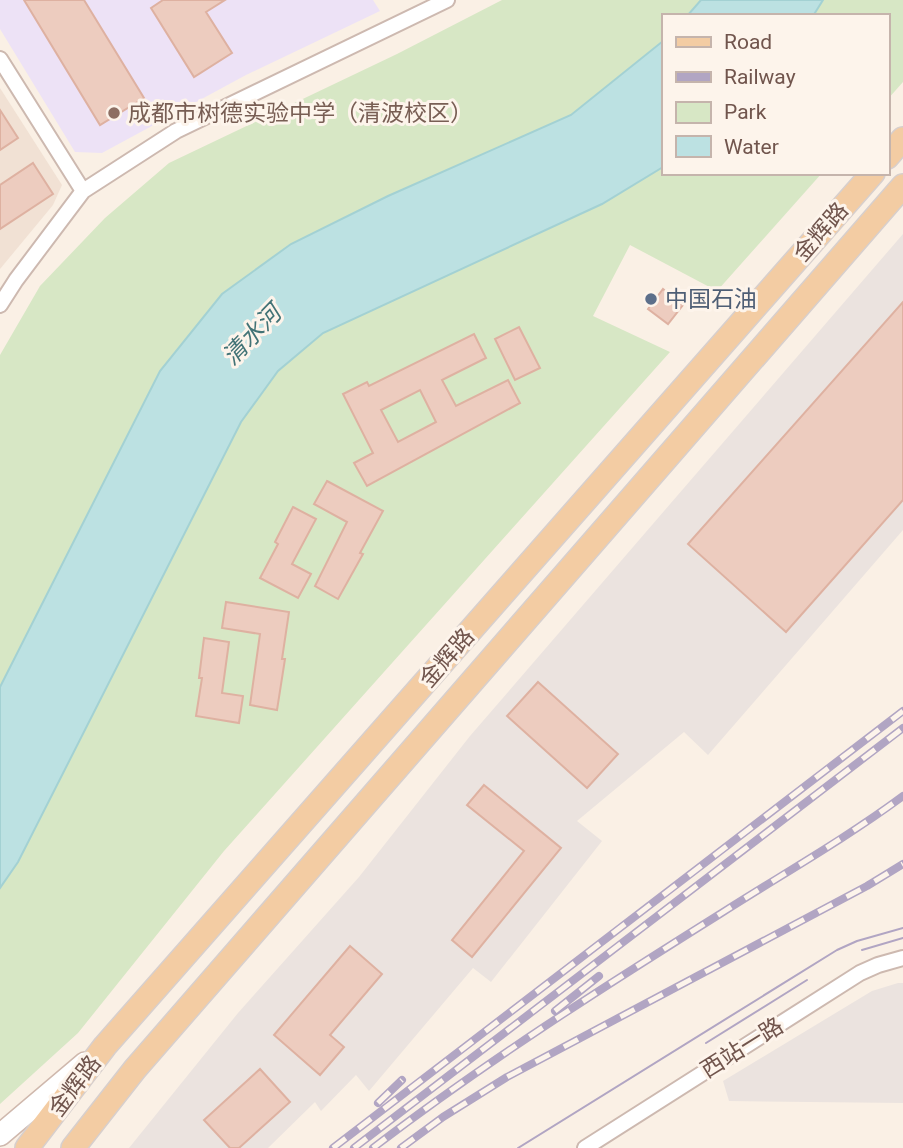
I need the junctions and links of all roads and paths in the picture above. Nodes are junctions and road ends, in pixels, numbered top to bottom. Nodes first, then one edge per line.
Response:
1 (447, 0) edge
2 (0, 59) edge
3 (903, 139) edge
4 (889, 155) edge
5 (871, 175) edge
6 (903, 186) edge
7 (83, 191) junction
8 (0, 305) edge
9 (903, 958) edge
10 (105, 1046) junction
11 (0, 1135) edge
12 (27, 1148) edge
13 (74, 1148) edge
14 (585, 1148) edge

1 - 7 street
2 - 7 street
3 - 4 main road
5 - 10 main road, 金辉路
6 - 13 main road, 金辉路
7 - 8 street
9 - 14 street, 西站一路
10 - 11 main road
10 - 12 main road, 金辉路

